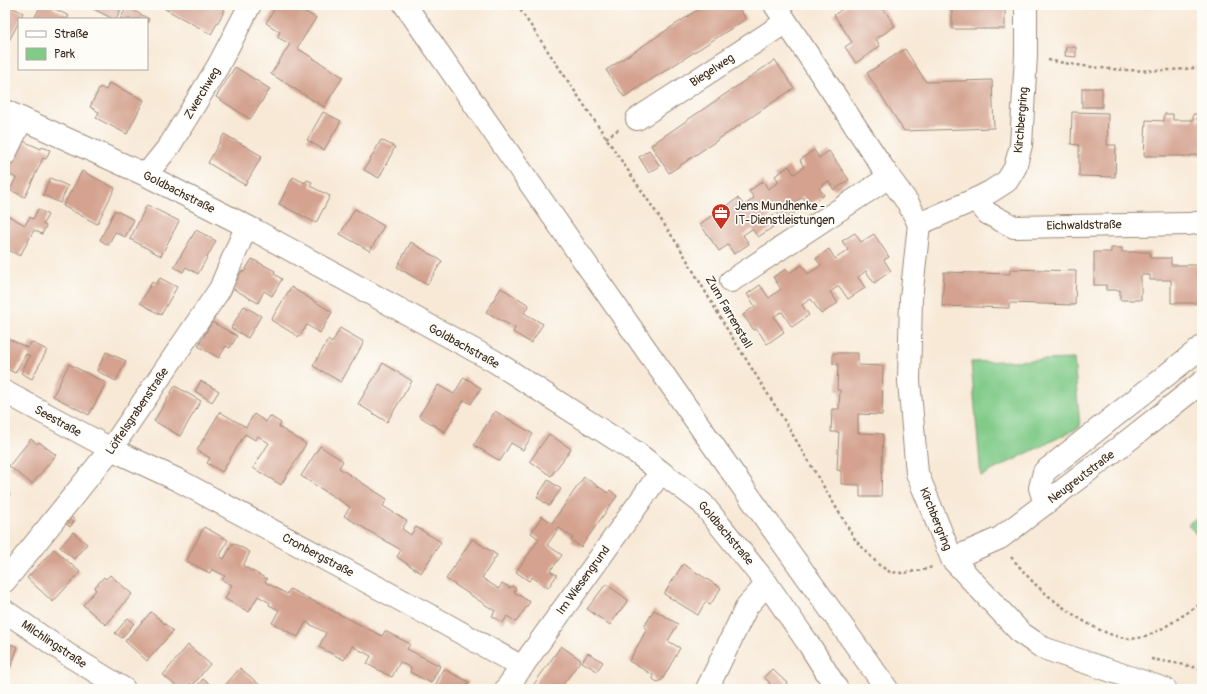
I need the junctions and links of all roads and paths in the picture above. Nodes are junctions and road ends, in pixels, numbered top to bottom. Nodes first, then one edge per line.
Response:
1 (250, 5) edge
2 (405, 5) edge
3 (517, 5) edge
4 (1026, 5) edge
5 (780, 13) edge
6 (1026, 55) junction
7 (1202, 67) edge
8 (13, 115) edge
9 (637, 119) dead end
10 (5, 154) edge
11 (146, 176) junction
12 (889, 177) junction
13 (976, 199) junction
14 (1202, 222) edge
15 (918, 224) junction
16 (246, 227) junction
17 (731, 281) dead end
18 (1202, 347) edge
19 (1202, 382) edge
20 (5, 392) edge
21 (111, 450) junction
22 (661, 472) junction
23 (1045, 504) junction
24 (996, 540) junction
25 (952, 558) junction
26 (5, 581) edge
27 (767, 584) junction
28 (1202, 603) edge
29 (5, 611) edge
30 (1148, 659) dead end
31 (522, 667) junction
32 (1202, 669) edge
33 (124, 689) edge
34 (506, 689) edge
35 (706, 689) edge
36 (838, 689) edge
37 (887, 689) edge
38 (1165, 689) edge

1 - 11 street, Zwerchweg
2 - 37 street
3 - 25 path, Zum Farrenstall
4 - 6 street, Kirchbergring
5 - 9 street, Biegelweg
5 - 12 street
6 - 7 path
6 - 13 street, Kirchbergring
8 - 10 street
8 - 11 street, Goldbachstraße
11 - 16 street, Goldbachstraße
12 - 15 street
12 - 17 street
13 - 14 street, Eichwaldstraße
13 - 15 street, Kirchbergring
15 - 25 street, Kirchbergring
16 - 21 street, Löffelsgrabenstraße
16 - 22 street, Goldbachstraße
18 - 23 street
19 - 23 street, Neugreutstraße
20 - 21 street, Seestraße
21 - 26 street, Löffelsgrabenstraße
21 - 31 street, Cronbergstraße
22 - 27 street, Goldbachstraße
22 - 31 street, Im Wiesengrund
23 - 24 street, Neugreutstraße
24 - 25 street, Neugreutstraße
24 - 28 path
25 - 38 street, Kirchbergring
27 - 35 street
27 - 36 street, Goldbachstraße
29 - 33 street, Milchlingstraße
30 - 32 path
31 - 34 street, Im Wiesengrund

